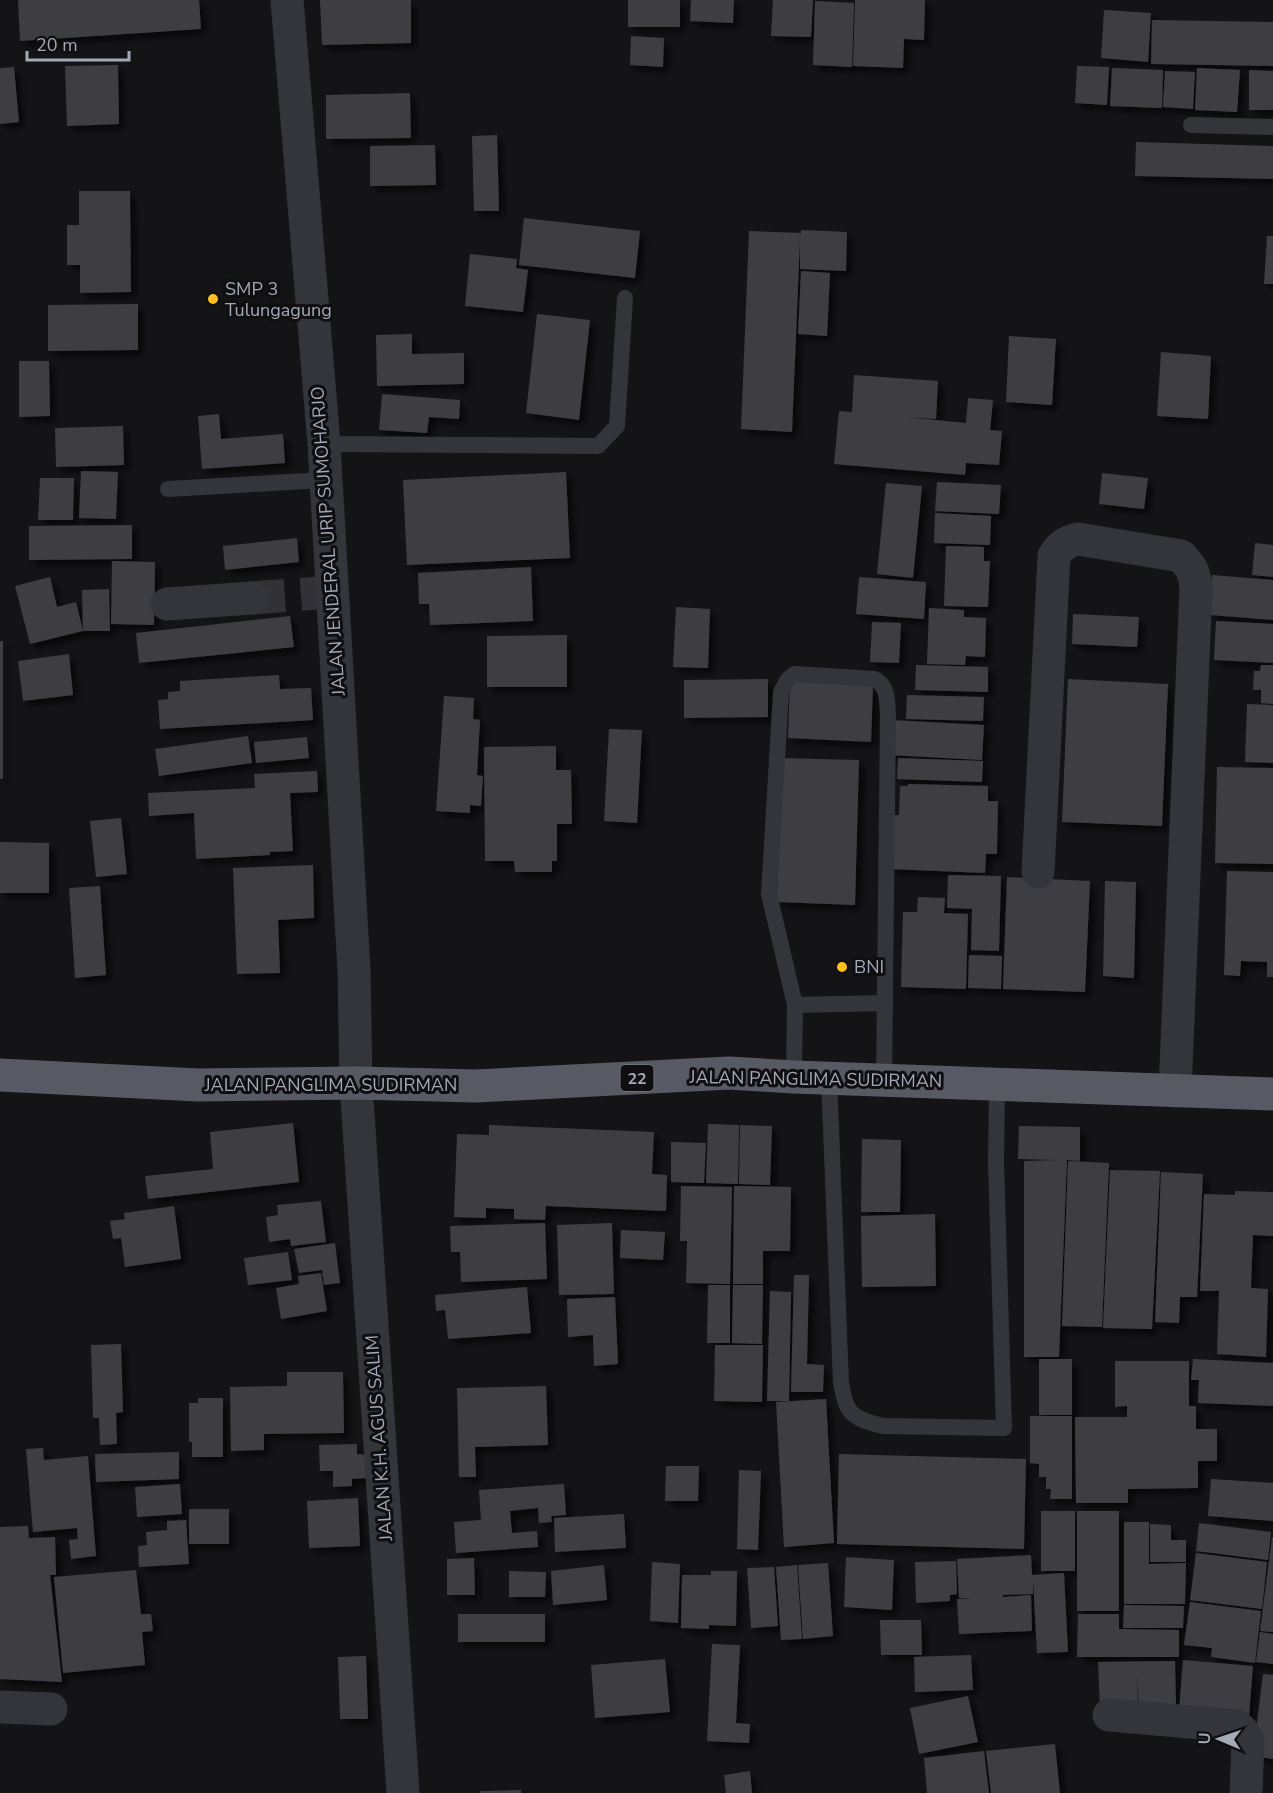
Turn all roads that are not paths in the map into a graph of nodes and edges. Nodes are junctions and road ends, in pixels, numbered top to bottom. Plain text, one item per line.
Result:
1 (287, 0) edge
2 (1191, 125) dead end
3 (1273, 127) edge
4 (624, 298) dead end
5 (324, 444) junction
6 (326, 480) junction
7 (168, 489) dead end
8 (252, 598) tunnel mouth
9 (167, 604) dead end
10 (1038, 872) dead end
11 (885, 1003) junction
12 (795, 1005) junction
13 (0, 1075) edge
14 (794, 1077) junction
15 (829, 1078) junction
16 (884, 1080) junction
17 (356, 1083) junction
18 (997, 1084) junction
19 (1175, 1091) junction
20 (1273, 1094) edge
21 (0, 1707) edge
22 (51, 1709) dead end
23 (1109, 1715) dead end
24 (403, 1793) edge
25 (1246, 1793) edge

1 - 5 street, JALAN JENDERAL URIP SUMOHARJO
2 - 3 lane
4 - 5 lane
5 - 6 street, JALAN JENDERAL URIP SUMOHARJO
6 - 7 lane
6 - 17 street, JALAN JENDERAL URIP SUMOHARJO
8 - 9 street
10 - 19 street
11 - 12 lane
11 - 12 lane
11 - 16 lane
12 - 14 lane
13 - 17 highway, JALAN PANGLIMA SUDIRMAN / 22
14 - 15 highway, JALAN PANGLIMA SUDIRMAN / 22
14 - 17 highway, JALAN PANGLIMA SUDIRMAN / 22
15 - 16 highway, JALAN PANGLIMA SUDIRMAN / 22
15 - 18 lane
16 - 18 highway, JALAN PANGLIMA SUDIRMAN / 22
17 - 24 street, JALAN K.H. AGUS SALIM
18 - 19 highway, JALAN PANGLIMA SUDIRMAN / 22
19 - 20 highway, JALAN PANGLIMA SUDIRMAN / 22
21 - 22 street
23 - 25 street

